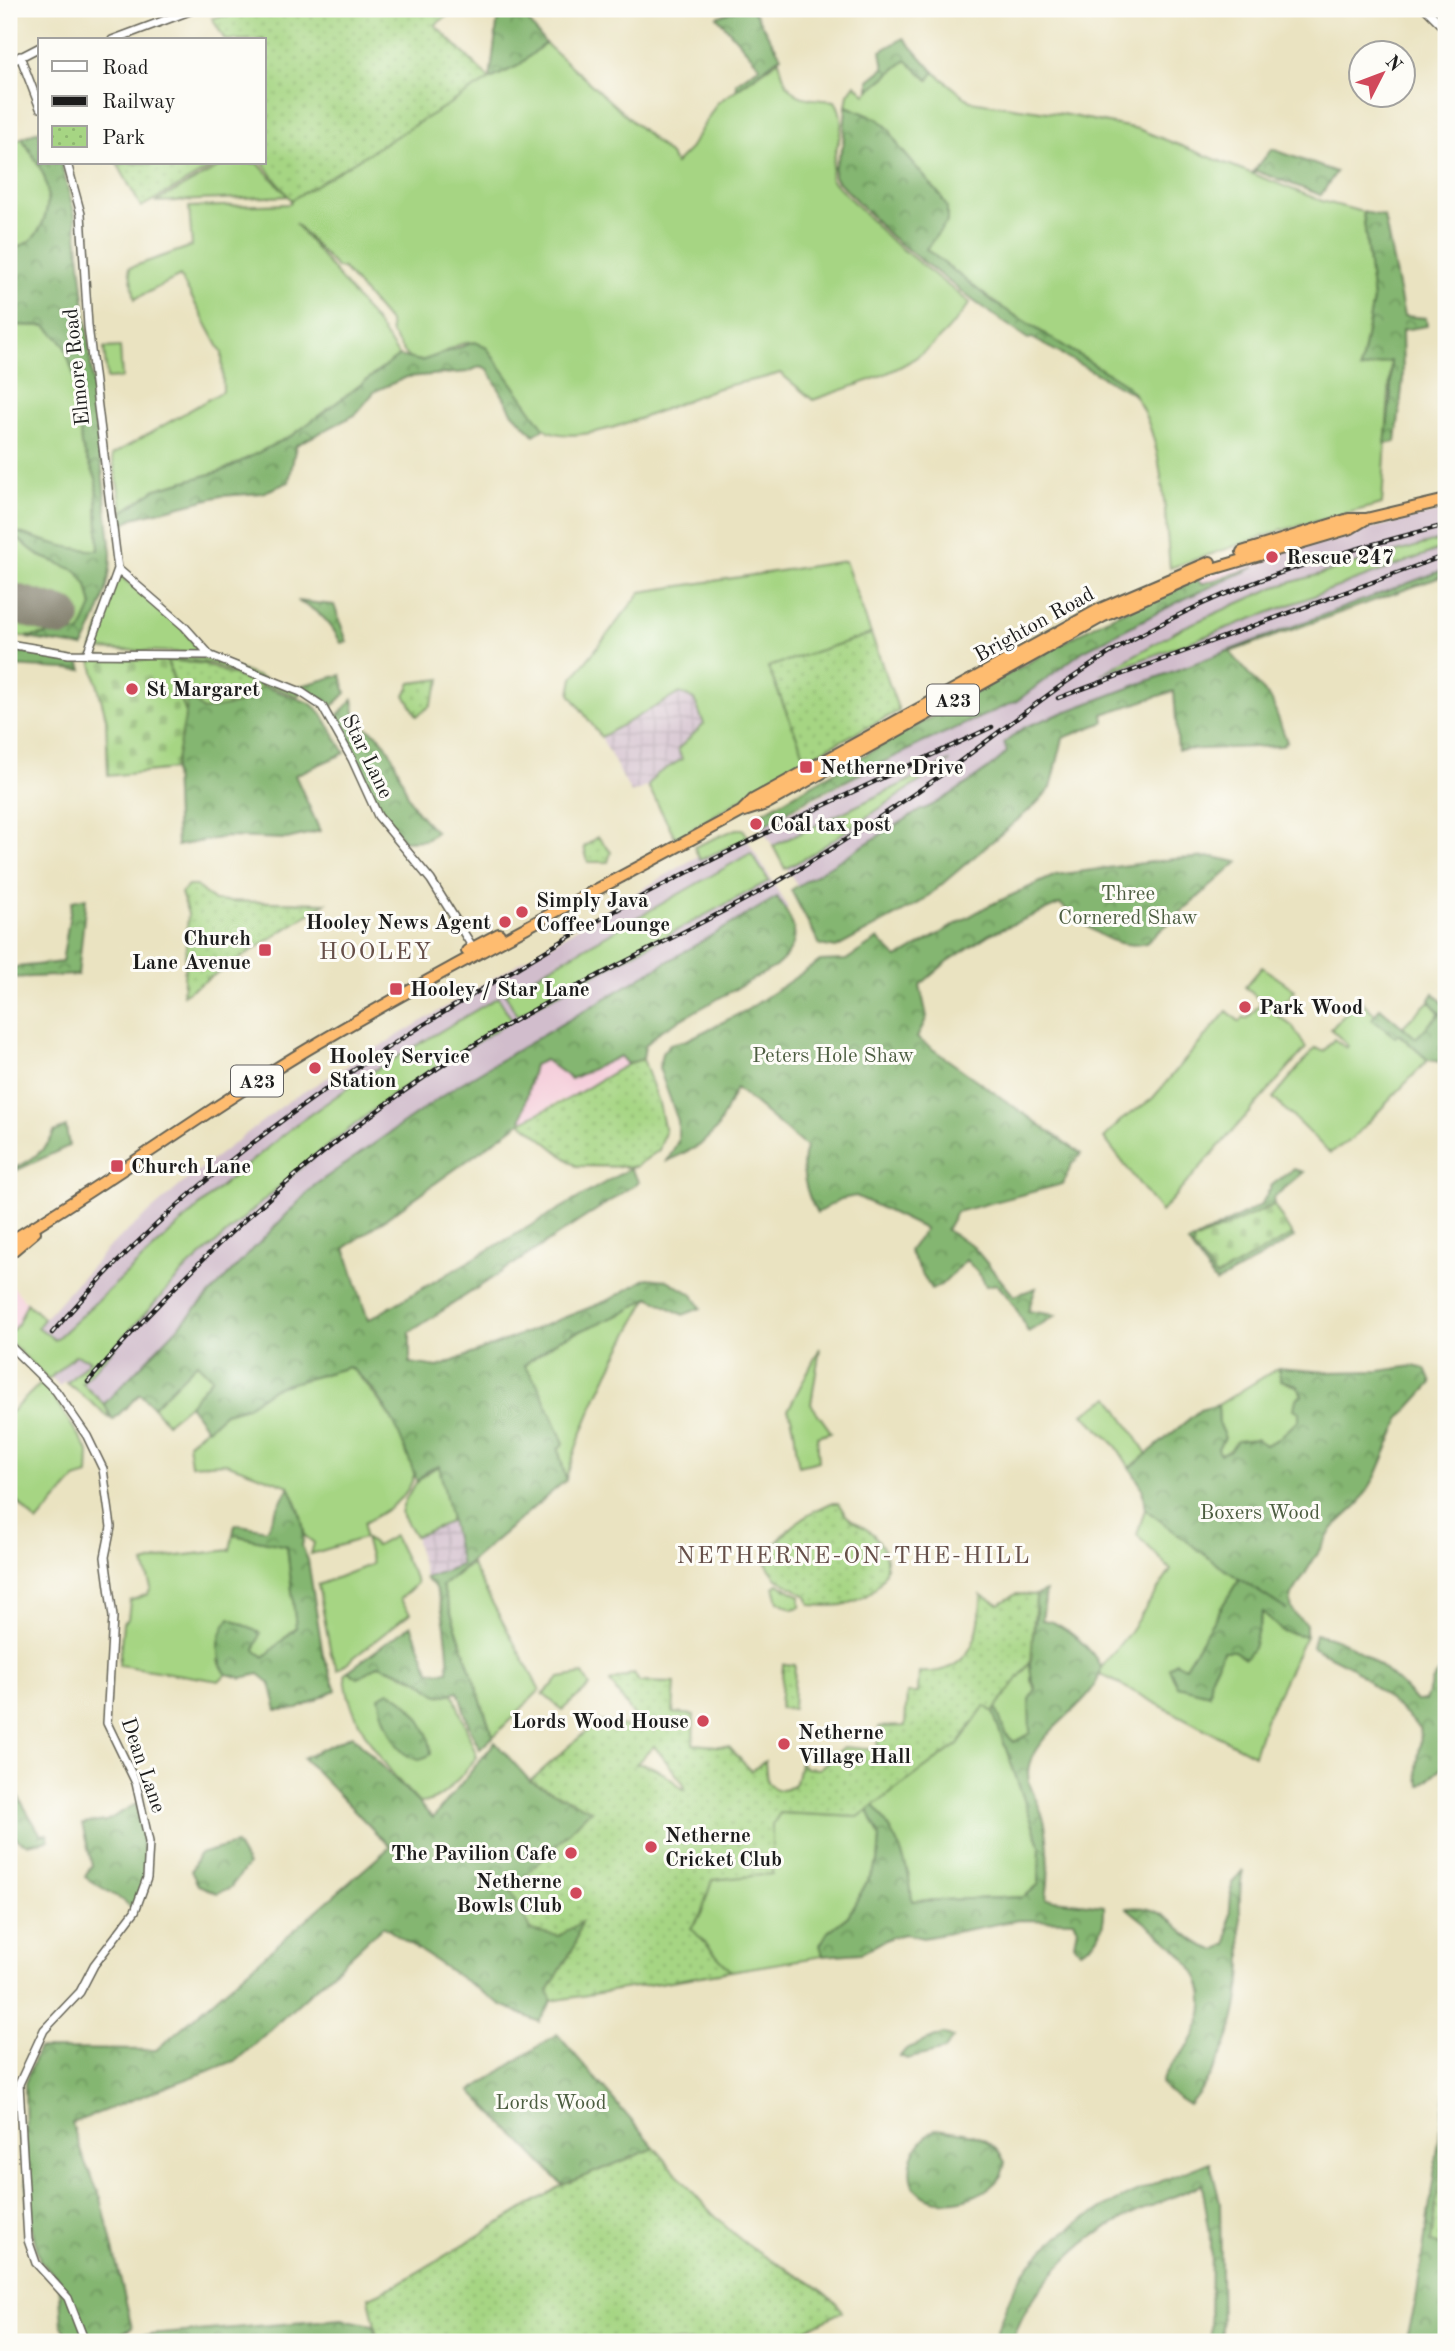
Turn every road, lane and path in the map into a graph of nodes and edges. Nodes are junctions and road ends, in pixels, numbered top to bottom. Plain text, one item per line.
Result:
1 (195, 9) edge
2 (1426, 9) edge
3 (1446, 29) edge
4 (117, 38) edge
5 (38, 48) edge
6 (20, 56) junction
7 (9, 63) edge
8 (38, 103) edge
9 (67, 164) edge
10 (1446, 500) edge
11 (118, 569) junction
12 (9, 644) edge
13 (88, 654) junction
14 (210, 655) junction
15 (475, 951) junction
16 (58, 1212) junction
17 (9, 1242) edge
18 (9, 1254) edge
19 (9, 1345) edge
20 (85, 2342) edge

1 - 4 street
2 - 3 street
5 - 6 street
6 - 7 street
6 - 8 street
9 - 11 street, Elmore Road
10 - 15 highway, Brighton Road / A23
11 - 13 street, Elmore Road
11 - 14 street
12 - 13 street, Star Lane
13 - 14 street, Star Lane
14 - 15 street, Star Lane
15 - 16 highway, Brighton Road / A23
16 - 17 highway, Brighton Road / A23
16 - 18 highway, Brighton Road / A23
19 - 20 street, Dean Lane

